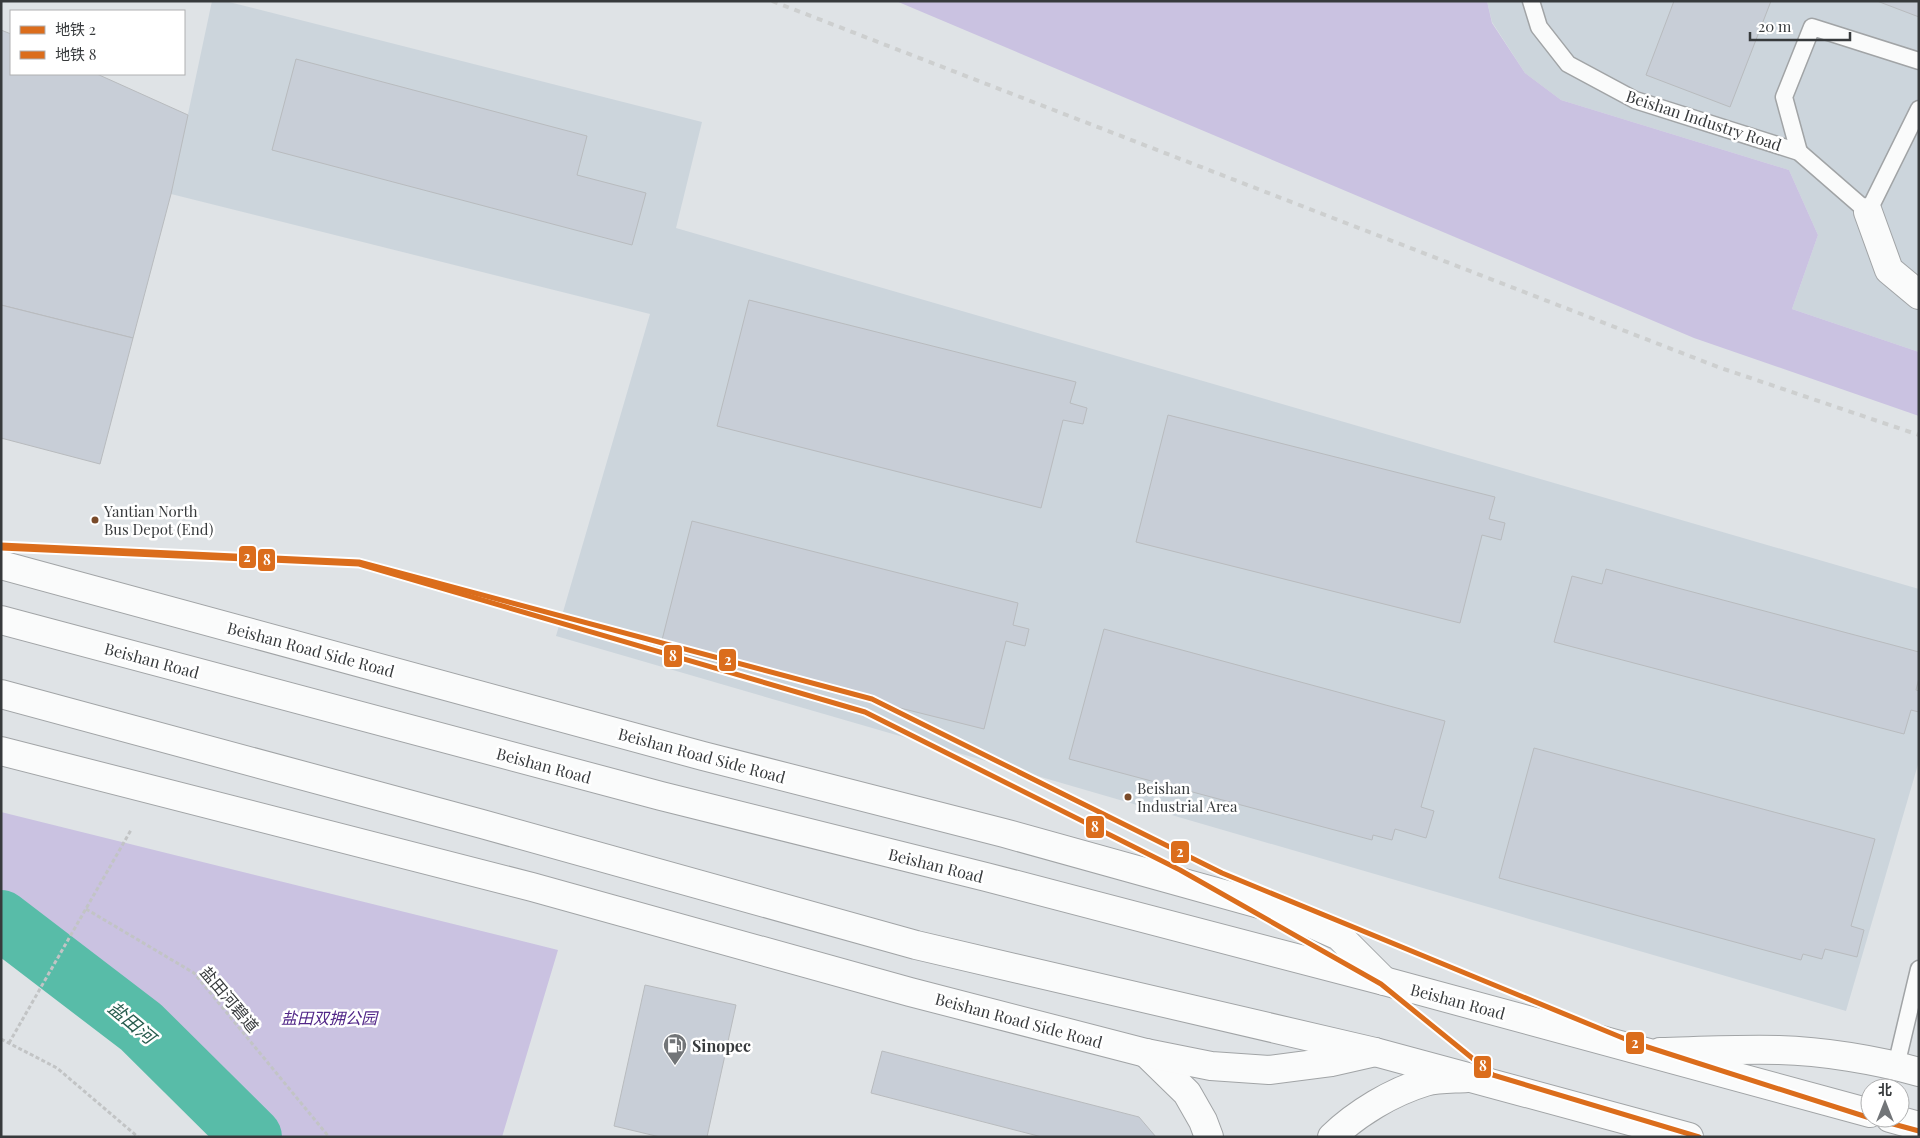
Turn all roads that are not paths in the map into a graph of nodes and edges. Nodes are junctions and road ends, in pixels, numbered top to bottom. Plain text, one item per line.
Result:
1 (1530, 1) edge
2 (1919, 61) edge
3 (1919, 109) edge
4 (1799, 152) junction
5 (1868, 212) junction
6 (1919, 295) edge
7 (1, 565) edge
8 (1, 620) edge
9 (1, 694) edge
10 (1, 751) edge
11 (1919, 969) edge
12 (1384, 981) junction
13 (1375, 1052) junction
14 (1645, 1052) junction
15 (1146, 1053) junction
16 (1907, 1069) edge
17 (1468, 1078) junction
18 (1860, 1110) edge
19 (1210, 1137) edge
20 (1332, 1137) edge
21 (1689, 1137) edge

1 - 4 lane, Beishan Industry Road
2 - 4 lane
3 - 5 lane
4 - 5 lane, Beishan Industry Road
5 - 6 main road, Beishan Industry Road
7 - 12 main road, Beishan Road Side Road
8 - 12 main road, Beishan Road
9 - 13 main road
10 - 15 main road, Beishan Road Side Road
11 - 16 lane
12 - 14 main road, Beishan Road
13 - 15 main road, Beishan Road Side Road
13 - 17 main road
14 - 16 main road
14 - 18 main road, Beishan Road
15 - 19 main road
17 - 20 main road
17 - 21 main road

